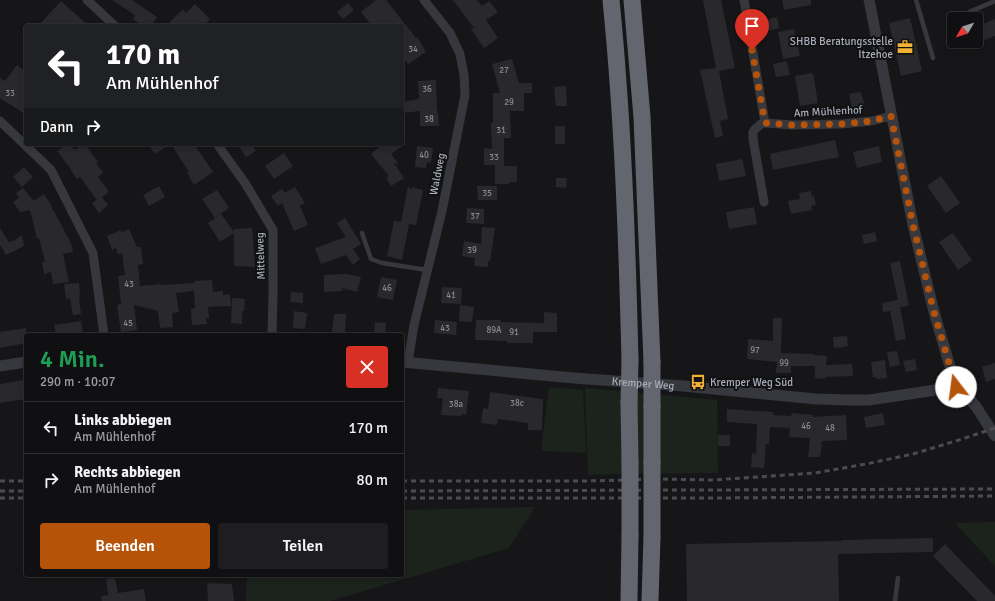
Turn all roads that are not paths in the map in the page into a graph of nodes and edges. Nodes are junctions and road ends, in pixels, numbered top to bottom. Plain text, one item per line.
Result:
1 (87, 0) edge
2 (424, 0) edge
3 (611, 0) edge
4 (632, 0) edge
5 (744, 0) edge
6 (869, 0) edge
7 (916, 0) edge
8 (995, 1) edge
9 (969, 12) dead end
10 (114, 24) edge
11 (933, 58) dead end
12 (891, 116) junction
13 (0, 121) edge
14 (765, 123) junction
15 (24, 144) edge
16 (26, 146) edge
17 (218, 146) edge
18 (764, 202) dead end
19 (362, 232) dead end
20 (427, 270) junction
21 (104, 333) edge
22 (272, 333) edge
23 (24, 362) edge
24 (405, 362) edge
25 (0, 366) edge
26 (956, 387) junction
27 (995, 436) edge
28 (898, 578) dead end
29 (629, 601) edge
30 (650, 601) edge
31 (895, 601) edge

1 - 10 street
2 - 20 street, Waldweg
3 - 29 highway, bridge
4 - 30 highway, bridge
5 - 14 street
6 - 12 street
7 - 11 lane
8 - 9 lane
12 - 14 street, Am Mühlenhof
12 - 26 street
13 - 15 street
14 - 18 street
16 - 21 street
17 - 22 street, Mittelweg
19 - 20 lane
20 - 24 street, Waldweg
23 - 25 street
24 - 26 street, Kremper Weg
26 - 27 street
28 - 31 lane

